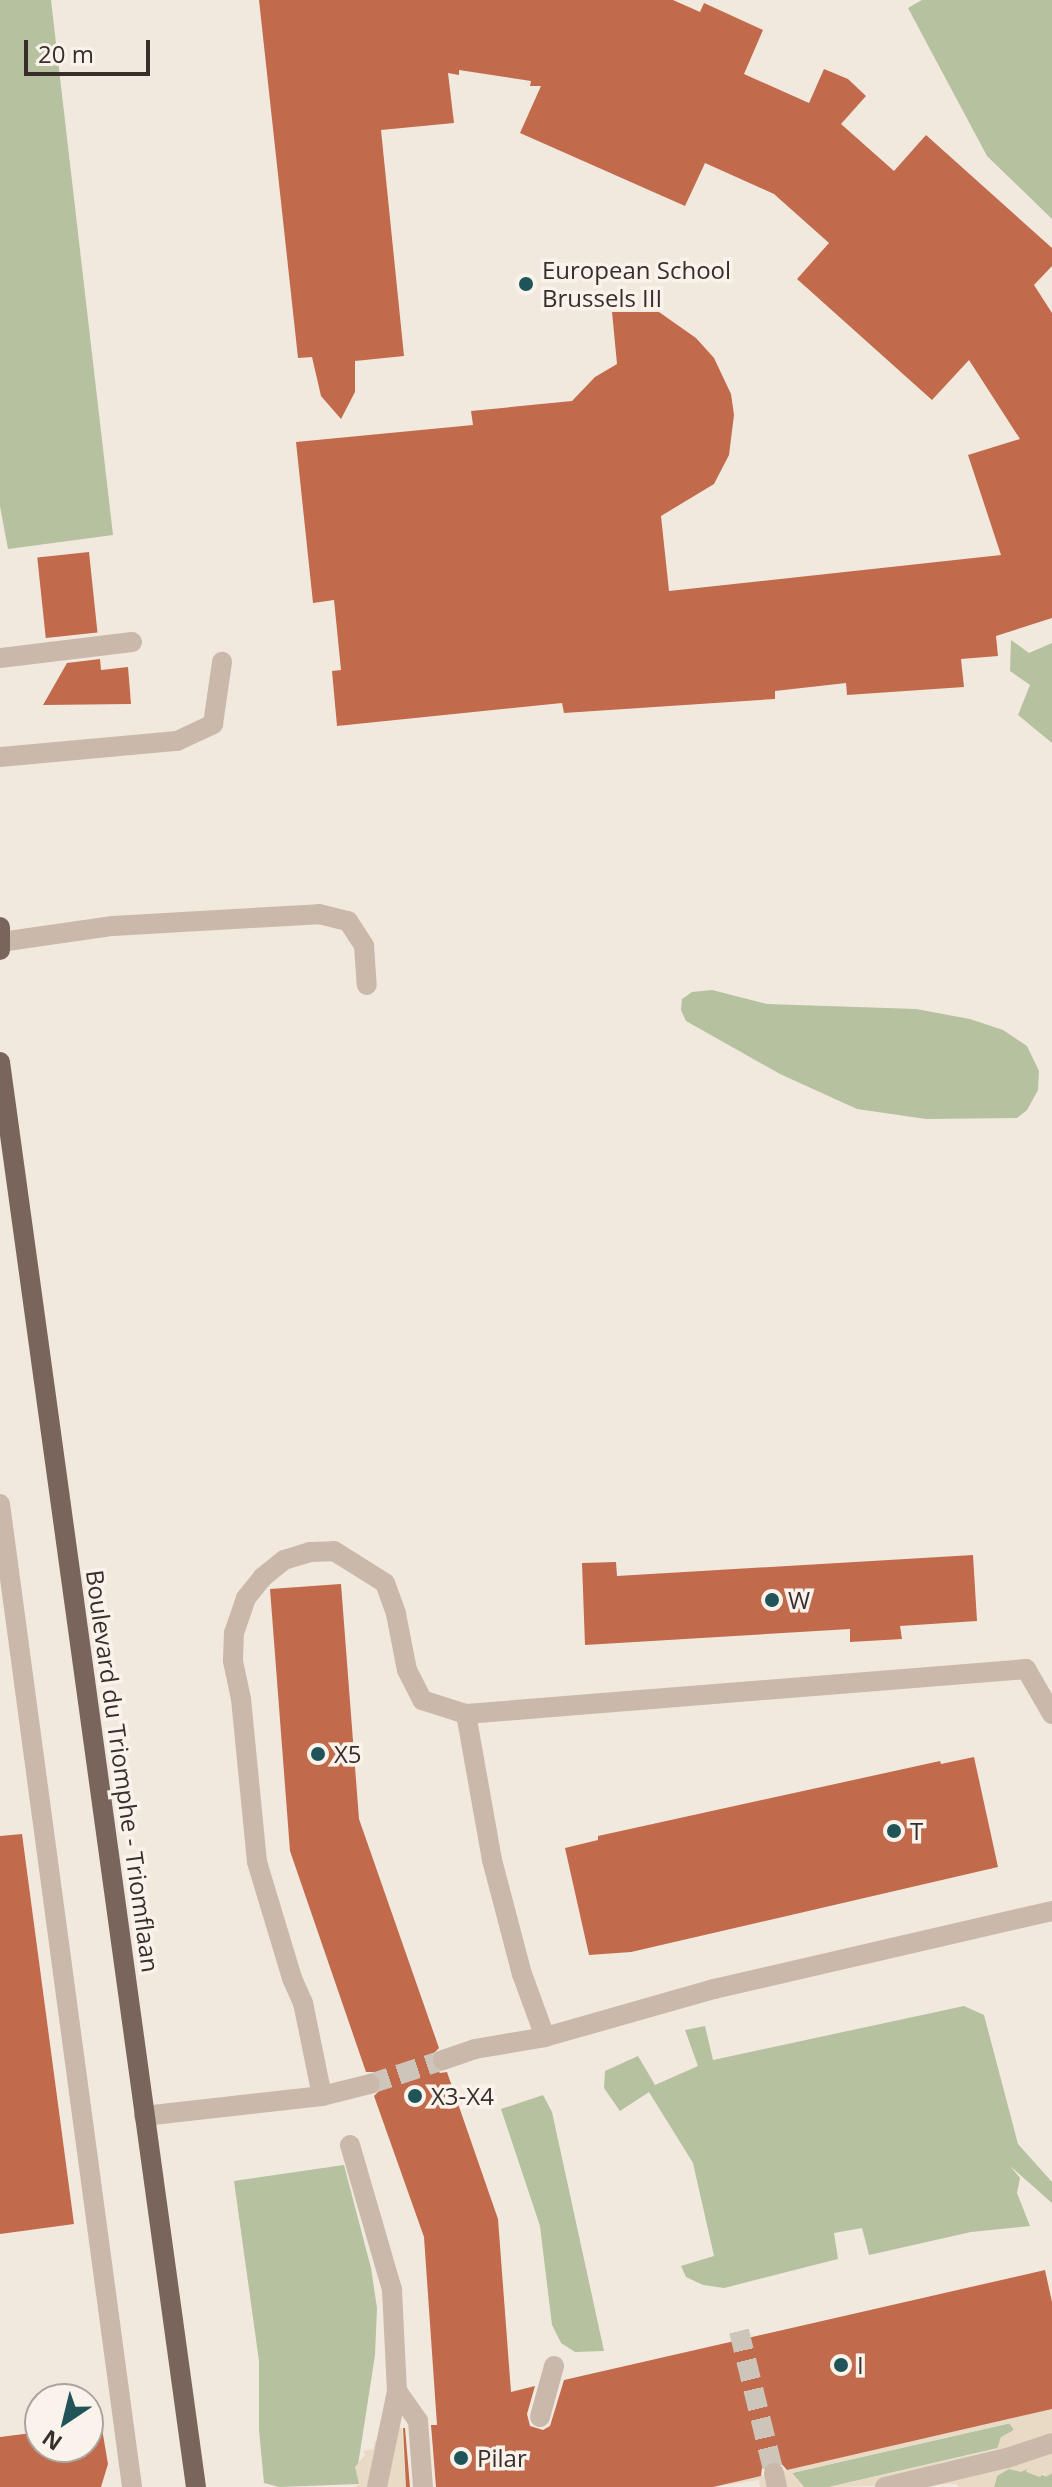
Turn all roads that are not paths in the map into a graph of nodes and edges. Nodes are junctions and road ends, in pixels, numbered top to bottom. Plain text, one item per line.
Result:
1 (132, 642) dead end
2 (0, 658) edge
3 (222, 662) dead end
4 (0, 757) edge
5 (1, 940) edge
6 (367, 985) dead end
7 (0, 1062) edge
8 (0, 1504) edge
9 (466, 1714) junction
10 (1052, 1714) edge
11 (1052, 1911) edge
12 (545, 2037) junction
13 (443, 2060) tunnel mouth
14 (370, 2084) tunnel mouth
15 (322, 2096) junction
16 (144, 2116) junction
17 (350, 2145) dead end
18 (554, 2366) dead end
19 (397, 2391) junction
20 (540, 2417) dead end
21 (1052, 2443) edge
22 (974, 2466) junction
23 (132, 2487) edge
24 (196, 2487) edge
25 (377, 2487) edge
26 (423, 2487) edge
27 (885, 2487) edge
28 (974, 2487) edge

1 - 2 street
3 - 4 street
5 - 6 street
7 - 16 main road, Boulevard du Triomphe - Triomflaan
8 - 23 street
9 - 10 street
9 - 12 street
9 - 15 street
11 - 12 street
12 - 13 street
14 - 15 street
15 - 16 street
16 - 24 main road, Boulevard du Triomphe - Triomflaan
17 - 19 street
18 - 20 street
19 - 25 street
19 - 26 street
21 - 22 street
22 - 27 street
22 - 28 street

